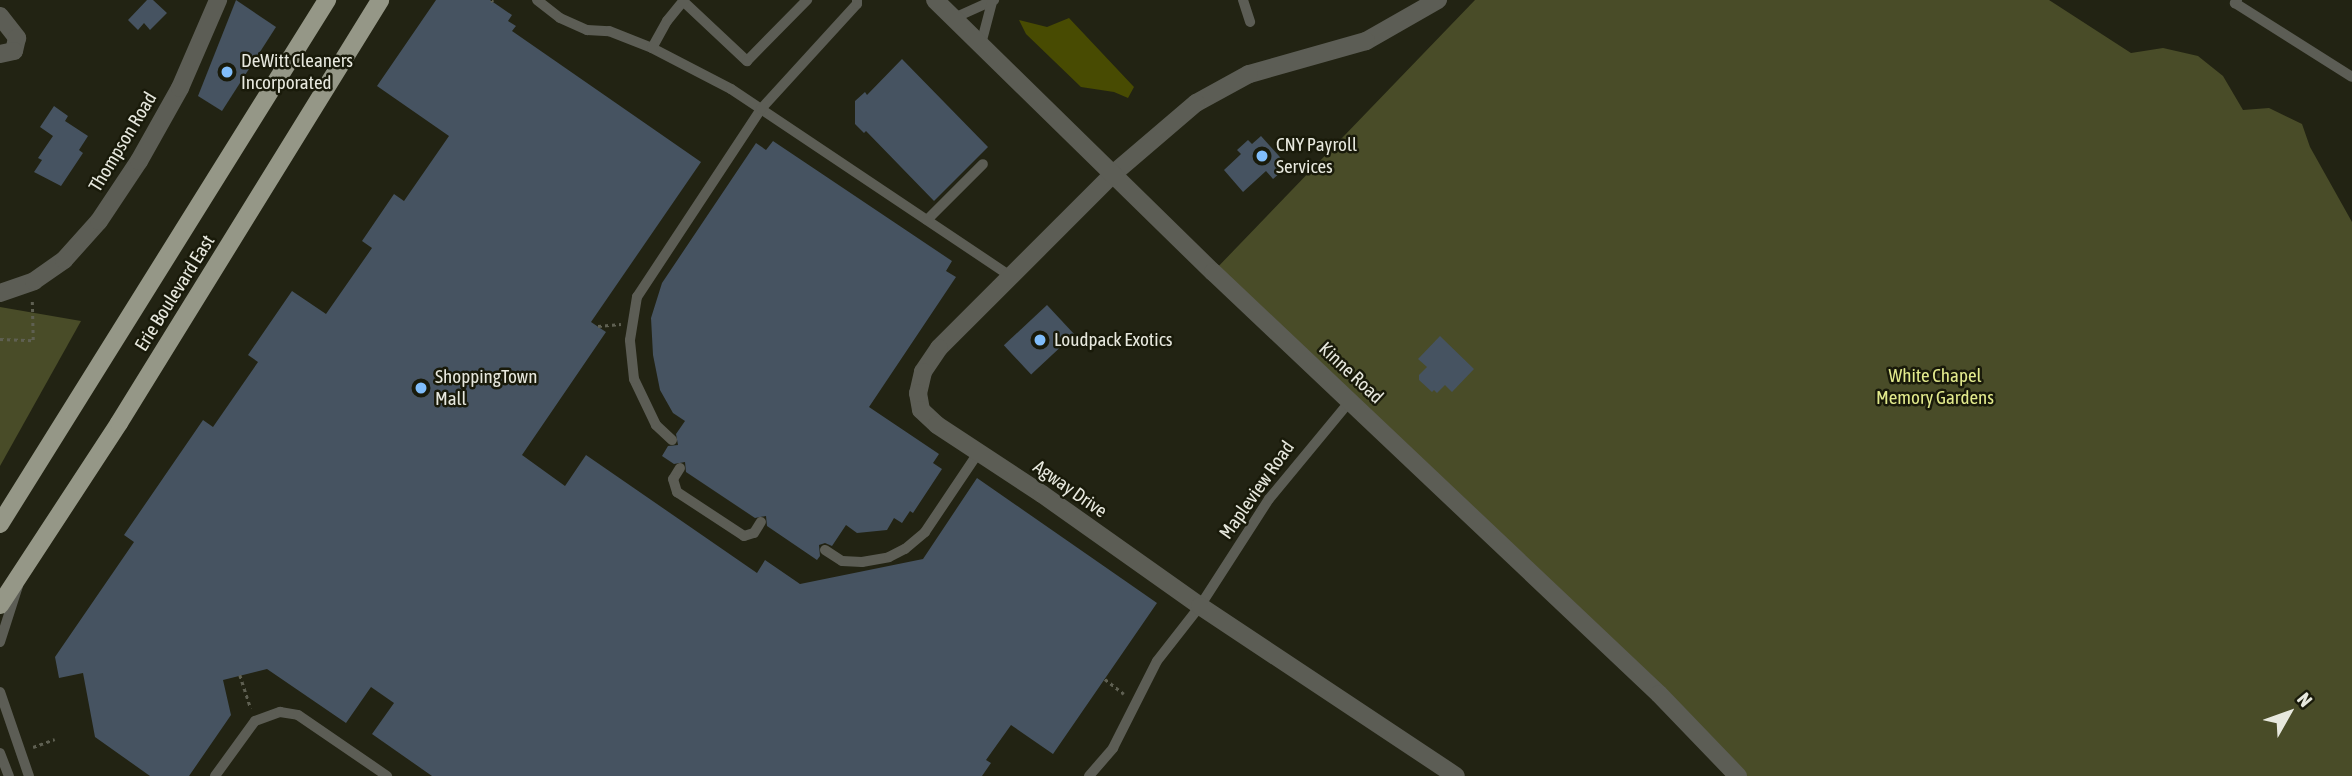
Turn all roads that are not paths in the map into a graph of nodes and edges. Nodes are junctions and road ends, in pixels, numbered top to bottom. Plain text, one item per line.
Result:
1 (218, 0) edge
2 (327, 0) edge
3 (380, 0) edge
4 (537, 0) edge
5 (807, 0) edge
6 (857, 0) edge
7 (936, 0) edge
8 (1243, 0) edge
9 (2237, 0) edge
10 (683, 1) edge
11 (993, 1) edge
12 (1432, 2) edge
13 (3, 18) edge
14 (954, 18) junction
15 (1250, 22) dead end
16 (981, 44) junction
17 (652, 48) junction
18 (0, 54) edge
19 (2352, 77) edge
20 (761, 109) junction
21 (984, 164) dead end
22 (1113, 174) junction
23 (927, 220) junction
24 (1009, 275) junction
25 (0, 293) edge
26 (1350, 401) junction
27 (672, 440) dead end
28 (978, 453) junction
29 (680, 468) dead end
30 (761, 522) dead end
31 (0, 524) edge
32 (825, 550) dead end
33 (21, 575) junction
34 (0, 605) edge
35 (1200, 606) junction
36 (0, 642) edge
37 (0, 692) edge
38 (0, 753) edge
39 (9, 776) edge
40 (29, 776) edge
41 (215, 776) edge
42 (387, 776) edge
43 (1089, 776) edge
44 (1456, 776) edge
45 (1738, 776) edge

1 - 25 street, Thompson Road
2 - 31 main road, Erie Boulevard East
3 - 33 main road, Erie Boulevard East
4 - 17 lane
5 - 10 lane
6 - 20 lane
7 - 14 street, Kinne Road
8 - 15 lane
9 - 19 lane
10 - 17 lane
11 - 14 lane
11 - 16 lane
12 - 22 street, Agway Drive
13 - 18 street
14 - 16 street, Kinne Road
16 - 22 street, Kinne Road
17 - 20 lane
20 - 23 lane
20 - 27 lane
21 - 23 lane
22 - 24 street, Agway Drive
22 - 26 street, Kinne Road
23 - 24 lane
24 - 28 street, Agway Drive
26 - 35 lane, Mapleview Road
26 - 45 street, Kinne Road
28 - 32 lane
28 - 35 street, Agway Drive
29 - 30 lane
33 - 34 main road, Erie Boulevard East
33 - 36 lane
35 - 43 lane, Mapleview Road
35 - 44 street, Agway Drive
37 - 40 lane
38 - 39 lane
41 - 42 lane

